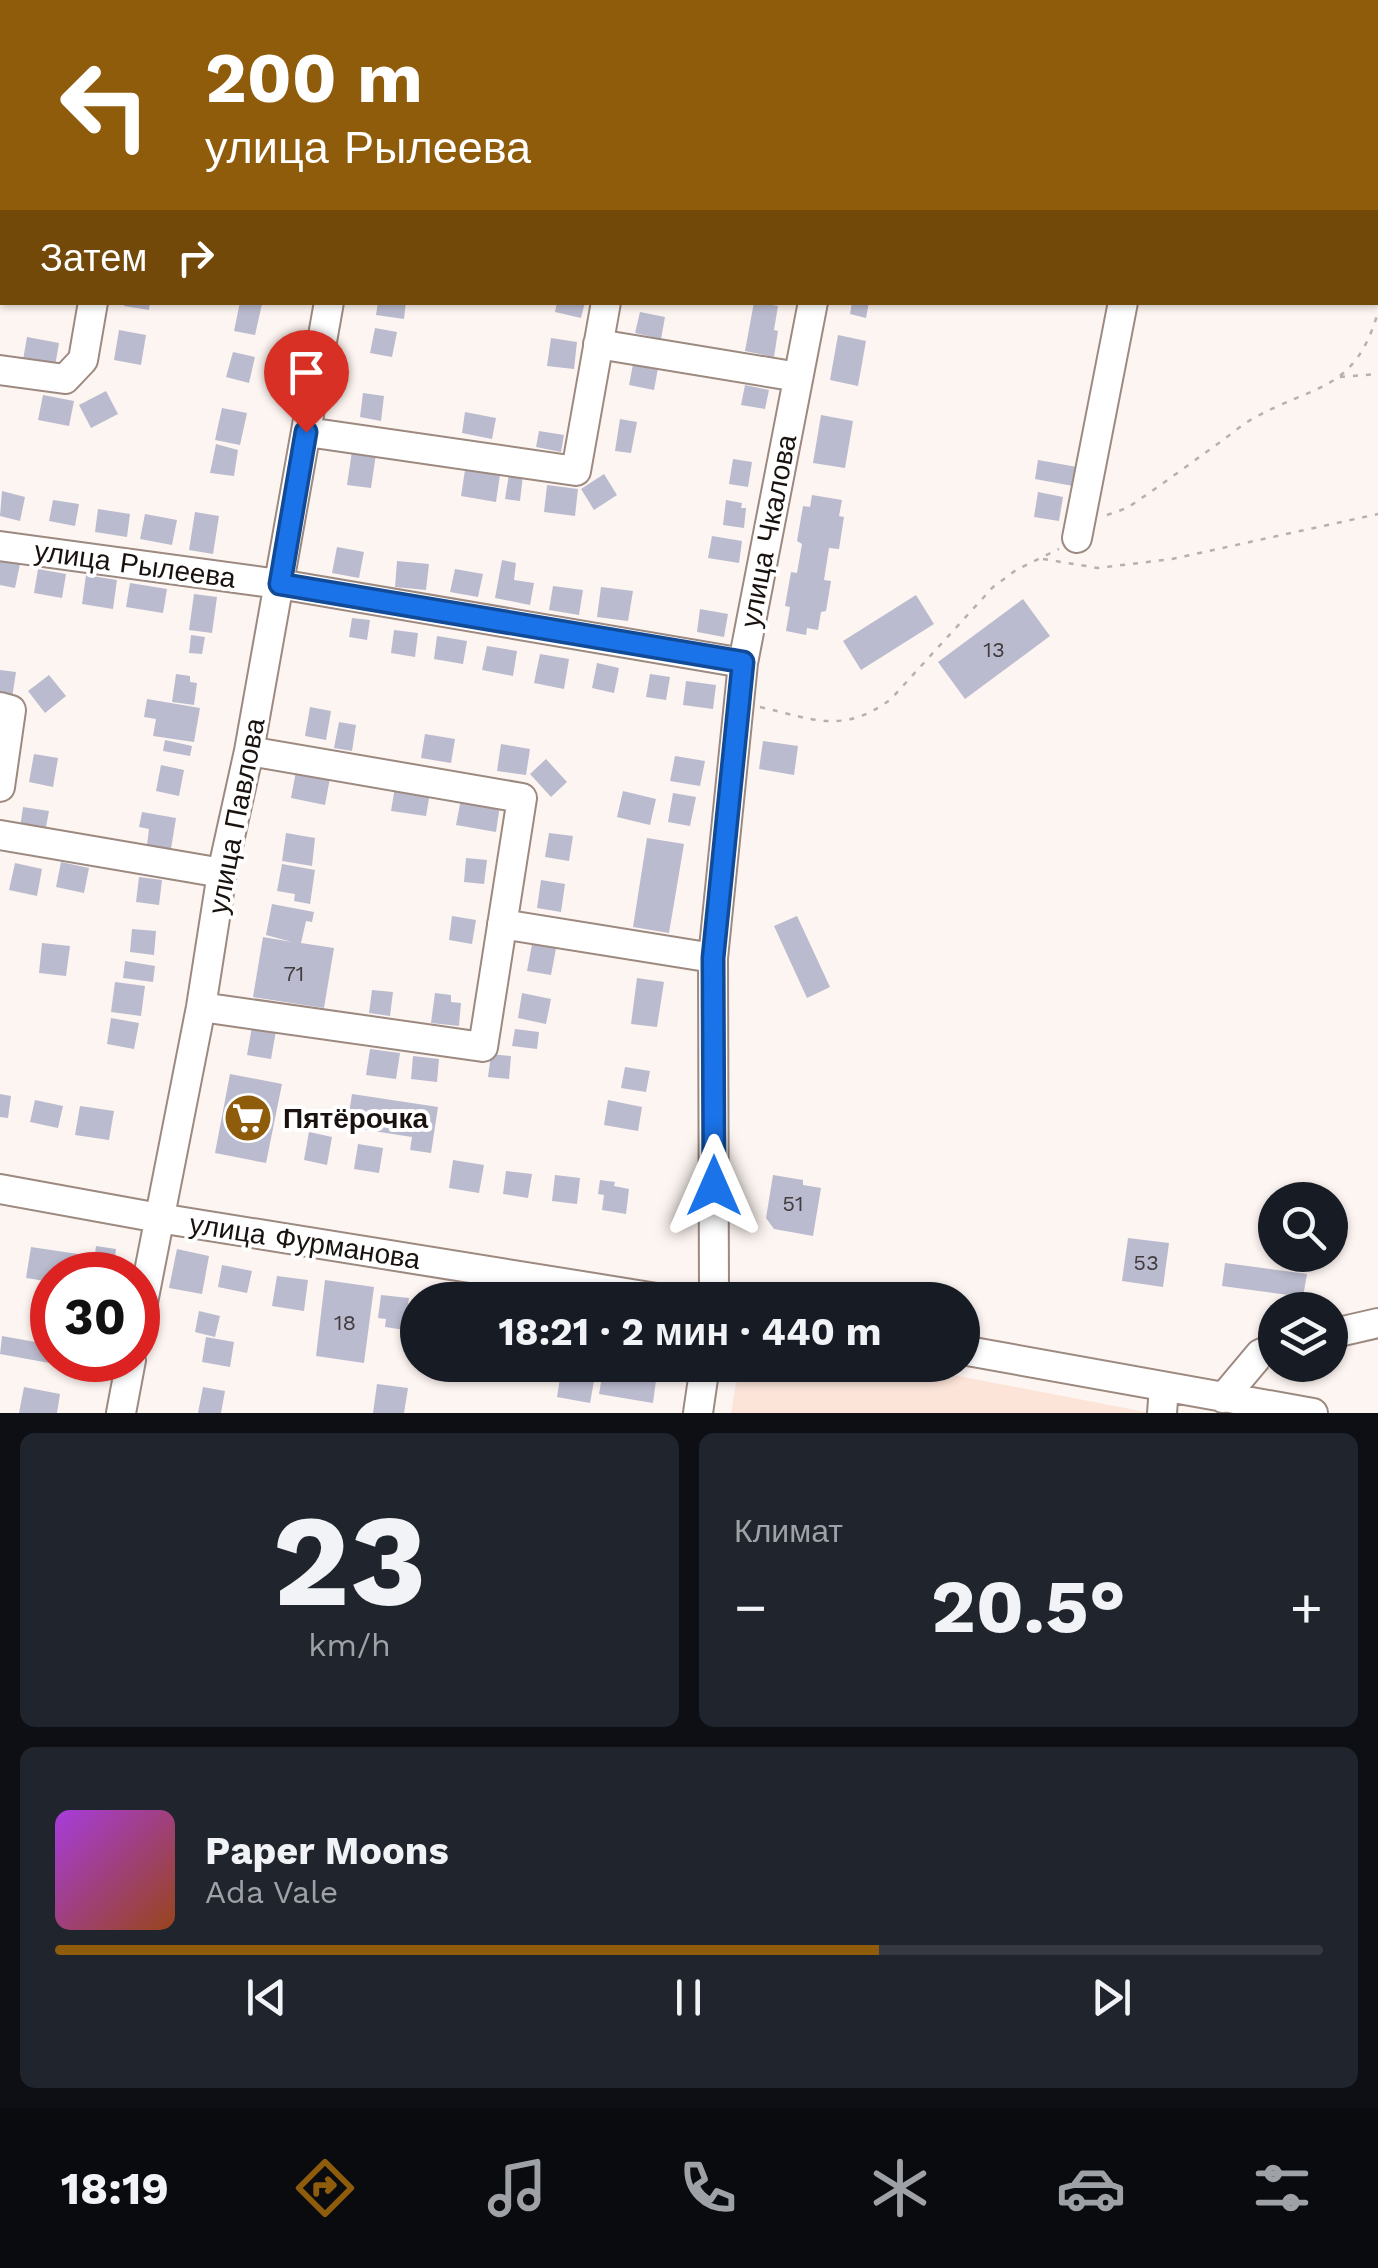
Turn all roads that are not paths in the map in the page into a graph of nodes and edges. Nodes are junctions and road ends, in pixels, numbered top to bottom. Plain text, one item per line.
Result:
1 (92, 305) edge
2 (328, 305) edge
3 (605, 305) edge
4 (812, 305) edge
5 (1121, 305) edge
6 (598, 344) junction
7 (0, 370) edge
8 (798, 377) junction
9 (306, 432) junction
10 (1079, 528) road end
11 (0, 546) edge
12 (280, 584) junction
13 (743, 662) junction
14 (0, 708) edge
15 (250, 750) junction
16 (0, 786) edge
17 (0, 835) edge
18 (222, 873) junction
19 (502, 924) junction
20 (713, 958) junction
21 (201, 1007) junction
22 (0, 1189) edge
23 (159, 1218) junction
24 (153, 1252) edge
25 (557, 1282) edge
26 (714, 1282) edge
27 (1378, 1323) edge
28 (1348, 1330) edge
29 (980, 1354) edge
30 (1258, 1360) edge
31 (127, 1382) edge
32 (703, 1382) edge
33 (1163, 1400) edge
34 (1242, 1404) edge
35 (121, 1413) edge
36 (698, 1413) edge
37 (1313, 1413) edge

1 - 7 street
2 - 9 street, улица Павлова
3 - 6 street
4 - 8 street, улица Чкалова
5 - 10 street
6 - 8 street
6 - 9 street
8 - 13 street, улица Чкалова
9 - 12 street, улица Павлова
11 - 12 street, улица Рылеева
12 - 13 street, улица Рылеева
12 - 15 street, улица Павлова
13 - 20 street, улица Чкалова
14 - 16 street
15 - 18 street, улица Павлова
15 - 19 street
17 - 18 street
18 - 21 street, улица Павлова
19 - 20 street
19 - 21 street
20 - 26 street, улица Чкалова
21 - 23 street, улица Павлова
22 - 23 street, улица Фурманова
23 - 24 street, улица Павлова
23 - 25 street, улица Фурманова
27 - 28 street
29 - 33 street
30 - 34 street
31 - 35 street
32 - 36 street
33 - 34 street
34 - 37 street

